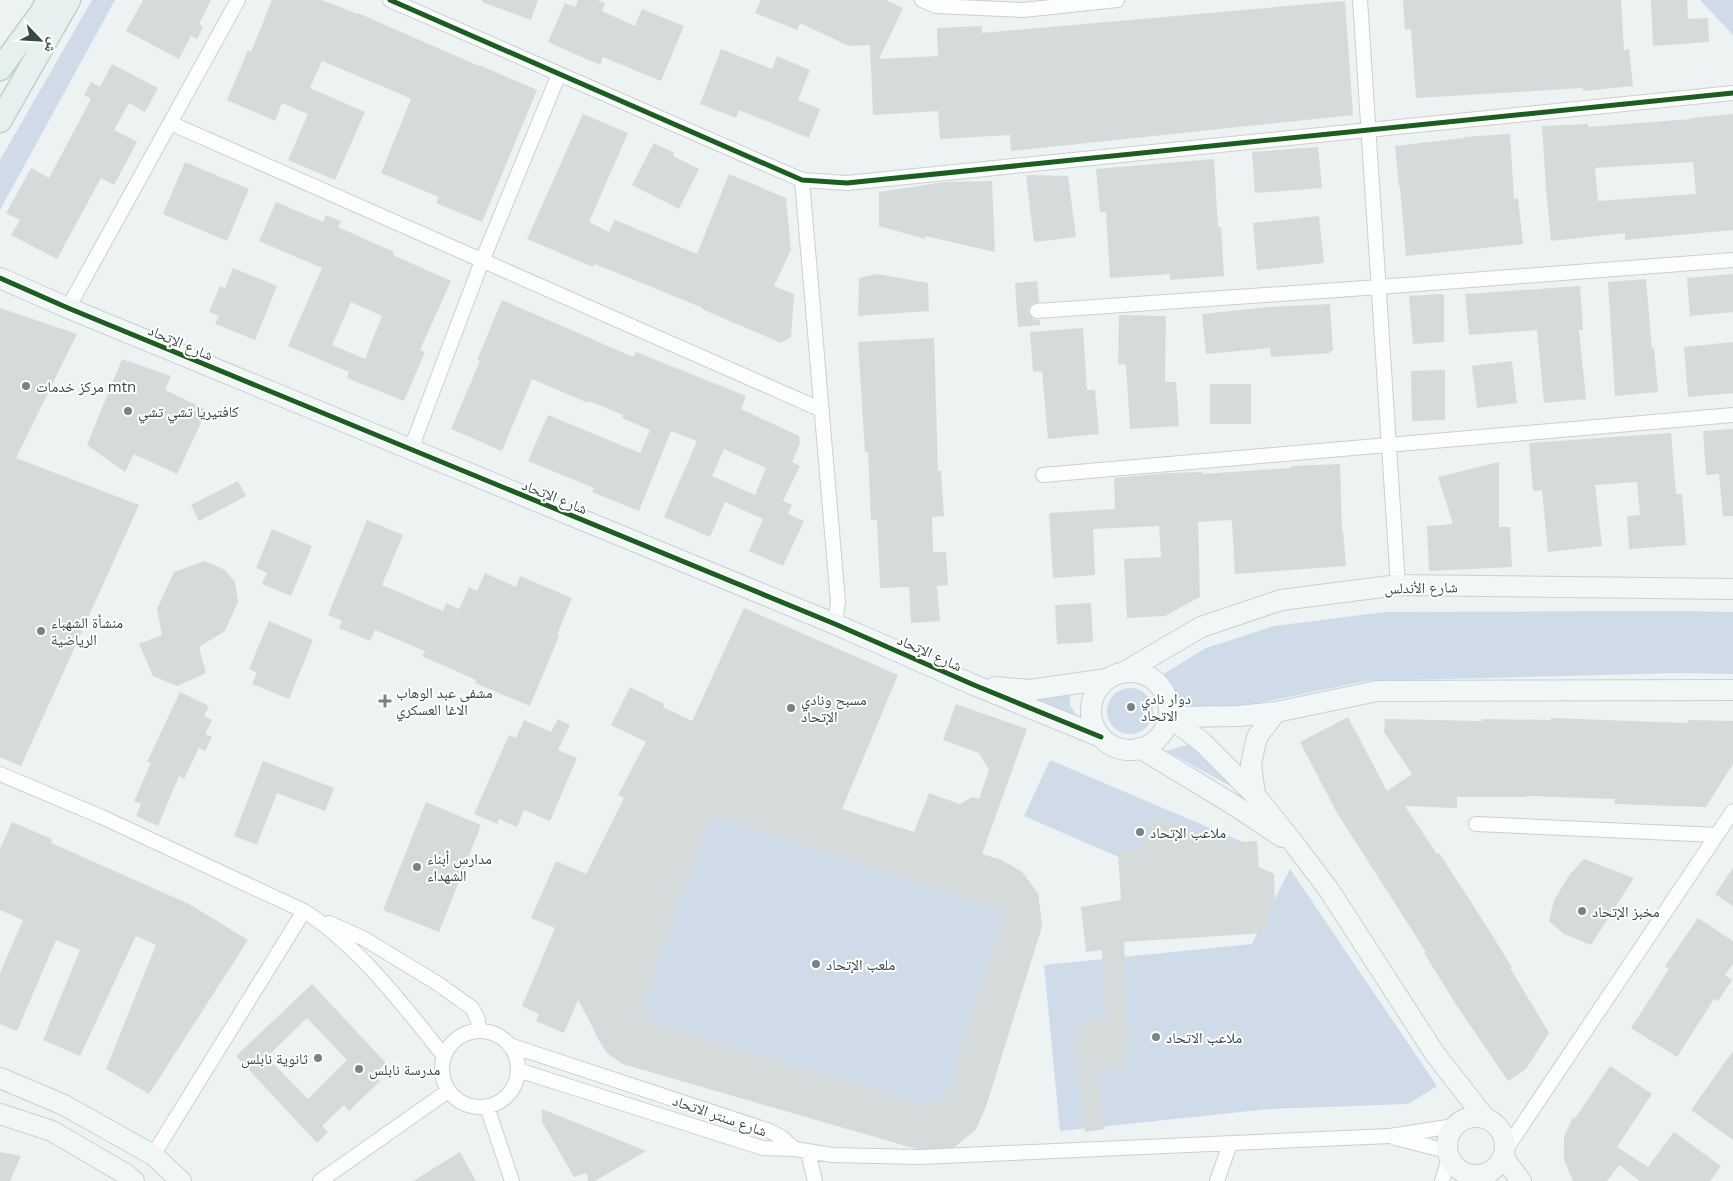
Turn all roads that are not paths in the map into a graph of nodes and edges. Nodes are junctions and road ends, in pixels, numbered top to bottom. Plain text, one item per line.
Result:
1 (48, 0) edge
2 (69, 0) edge
3 (238, 0) edge
4 (390, 0) edge
5 (922, 0) edge
6 (1117, 0) edge
7 (1360, 0) edge
8 (0, 69) edge
9 (559, 74) junction
10 (1733, 93) edge
11 (0, 121) edge
12 (170, 123) junction
13 (1369, 130) junction
14 (802, 180) junction
15 (482, 260) junction
16 (1733, 260) edge
17 (0, 278) edge
18 (0, 285) edge
19 (1379, 288) junction
20 (27, 290) junction
21 (68, 308) junction
22 (1037, 311) dead end
23 (822, 410) junction
24 (1733, 415) edge
25 (1389, 444) junction
26 (413, 452) junction
27 (1043, 475) dead end
28 (1398, 585) junction
29 (1733, 589) edge
30 (835, 624) junction
31 (1126, 671) junction
32 (1107, 679) junction
33 (974, 685) junction
34 (1733, 690) edge
35 (1276, 712) junction
36 (1169, 717) junction
37 (1102, 737) junction
38 (1140, 748) junction
39 (0, 774) edge
40 (1255, 795) junction
41 (1733, 811) edge
42 (1476, 824) dead end
43 (1717, 835) junction
44 (1295, 845) junction
45 (309, 914) junction
46 (479, 1031) junction
47 (509, 1044) junction
48 (1436, 1054) junction
49 (444, 1056) junction
50 (518, 1070) junction
51 (0, 1078) edge
52 (448, 1091) junction
53 (487, 1107) junction
54 (0, 1114) edge
55 (1484, 1118) junction
56 (1458, 1123) junction
57 (1390, 1136) junction
58 (1230, 1144) junction
59 (801, 1151) junction
60 (153, 1155) junction
61 (1448, 1155) junction
62 (1496, 1166) edge
63 (134, 1181) edge
64 (181, 1181) edge
65 (320, 1181) edge
66 (512, 1181) edge
67 (815, 1181) edge
68 (1217, 1181) edge
69 (1442, 1181) edge
70 (1512, 1181) edge
71 (1521, 1181) edge

1 - 8 main road
2 - 11 main road
3 - 12 street
4 - 9 street
5 - 6 street
7 - 13 street
9 - 14 street
9 - 15 street
10 - 13 street
12 - 15 street
12 - 21 street
13 - 14 street
13 - 19 street
14 - 23 street
15 - 23 street
15 - 26 street
16 - 19 street
17 - 20 street, شارع الإتحاد
18 - 20 street
19 - 22 street
19 - 25 street
20 - 21 street, شارع الإتحاد
21 - 26 street, شارع الإتحاد
23 - 30 street
24 - 25 street
25 - 27 street
25 - 28 street
26 - 30 street, شارع الإتحاد
28 - 29 street, شارع الأندلس
28 - 31 street, شارع الأندلس
30 - 33 street, شارع الإتحاد
31 - 32 street
31 - 36 street
32 - 33 street
32 - 37 street
33 - 37 street, شارع الإتحاد
34 - 35 street
35 - 36 street
35 - 40 street
36 - 38 street
36 - 40 street
37 - 38 street
38 - 44 street
39 - 45 street
40 - 44 street
41 - 43 street
42 - 43 street
43 - 62 street
44 - 48 street
45 - 46 street
45 - 49 street
45 - 60 street
46 - 47 street
46 - 49 street
47 - 50 street
47 - 59 street, شارع سنتر الاتحاد
48 - 55 street
48 - 56 street
49 - 52 street
50 - 53 street
50 - 59 street, شارع سنتر الاتحاد
51 - 60 street
52 - 53 street
52 - 65 street
53 - 66 street
54 - 63 street
55 - 56 street
55 - 62 street
56 - 57 street
56 - 61 street
57 - 58 street
57 - 61 street
58 - 59 street
58 - 68 street
59 - 67 street
60 - 64 street
61 - 62 street
61 - 69 street
62 - 70 street
62 - 71 street

